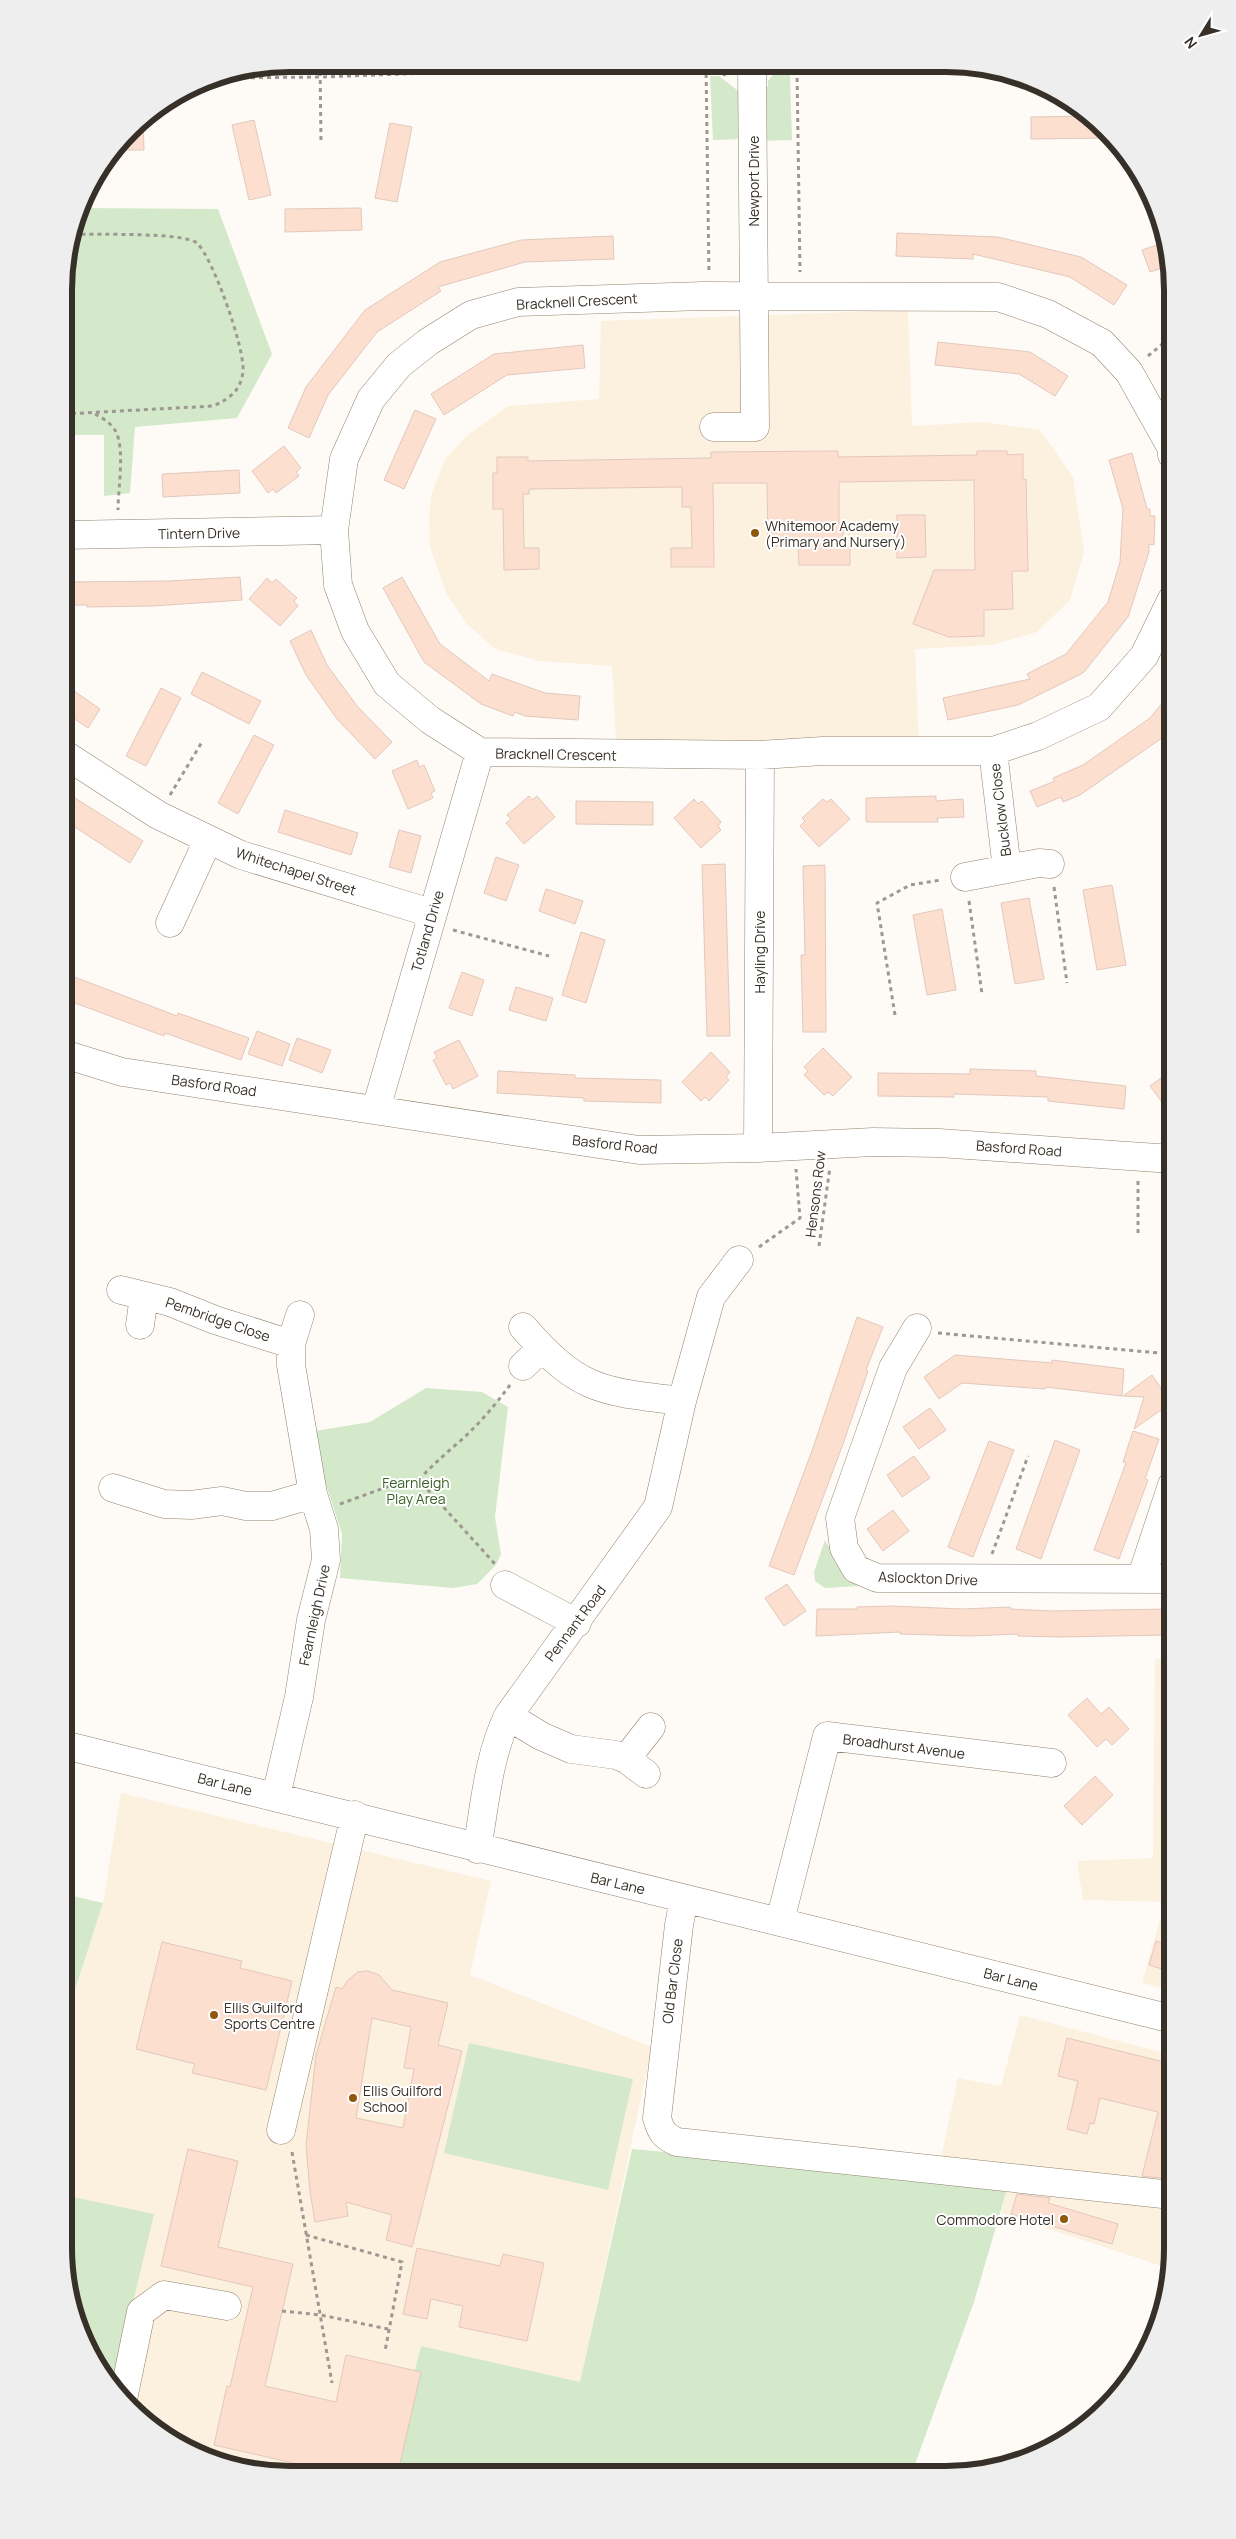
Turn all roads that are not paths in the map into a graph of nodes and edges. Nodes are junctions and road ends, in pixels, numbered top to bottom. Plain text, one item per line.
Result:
1 (752, 75) edge
2 (754, 296) junction
3 (714, 427) dead end
4 (1164, 434) edge
5 (334, 530) junction
6 (72, 535) edge
7 (1164, 615) edge
8 (994, 751) junction
9 (480, 752) junction
10 (760, 755) junction
11 (72, 759) edge
12 (208, 840) junction
13 (1050, 864) road end
14 (1007, 869) junction
15 (965, 877) road end
16 (430, 919) junction
17 (170, 923) dead end
18 (72, 1056) edge
19 (376, 1109) junction
20 (758, 1148) junction
21 (1164, 1159) edge
22 (738, 1260) road end
23 (300, 1315) dead end
24 (140, 1325) dead end
25 (523, 1327) dead end
26 (917, 1328) road end
27 (291, 1344) junction
28 (682, 1401) junction
29 (113, 1488) dead end
30 (315, 1502) junction
31 (1164, 1509) edge
32 (1141, 1579) junction
33 (1164, 1579) edge
34 (505, 1585) road end
35 (577, 1623) junction
36 (508, 1716) junction
37 (651, 1727) dead end
38 (72, 1747) edge
39 (1052, 1763) dead end
40 (276, 1796) junction
41 (356, 1816) junction
42 (477, 1849) junction
43 (684, 1898) junction
44 (780, 1922) junction
45 (1164, 2017) edge
46 (281, 2130) road end
47 (1164, 2194) edge
48 (228, 2306) dead end
49 (126, 2390) edge

1 - 2 street, Newport Drive
2 - 3 street, Newport Drive
2 - 4 street, Bracknell Crescent
2 - 5 street, Bracknell Crescent
5 - 6 street, Tintern Drive
5 - 9 street, Bracknell Crescent
7 - 8 street, Bracknell Crescent
8 - 10 street, Bracknell Crescent
8 - 14 street, Bucklow Close
9 - 10 street, Bracknell Crescent
9 - 16 street, Totland Drive
10 - 20 street, Hayling Drive
11 - 12 street, Whitechapel Street
12 - 16 street, Whitechapel Street
12 - 17 street
13 - 14 street, Bucklow Close
14 - 15 street, Bucklow Close
16 - 19 street, Totland Drive
18 - 19 street, Basford Road
19 - 20 street, Basford Road
20 - 21 street, Basford Road
22 - 28 street, Pennant Road
23 - 27 street, Fearnleigh Drive
24 - 27 street, Pembridge Close
25 - 28 street
26 - 32 street, Aslockton Drive
27 - 30 street, Fearnleigh Drive
28 - 35 street, Pennant Road
29 - 30 street
30 - 40 street, Fearnleigh Drive
31 - 32 street
32 - 33 street, Aslockton Drive
34 - 35 street
35 - 36 street, Pennant Road
36 - 37 street
36 - 42 street, Pennant Road
38 - 40 street, Bar Lane
39 - 44 street, Broadhurst Avenue
40 - 41 street, Bar Lane
41 - 42 street, Bar Lane
41 - 46 street
42 - 43 street, Bar Lane
43 - 44 street, Bar Lane
43 - 47 street, Old Bar Close
44 - 45 street, Bar Lane
48 - 49 street

